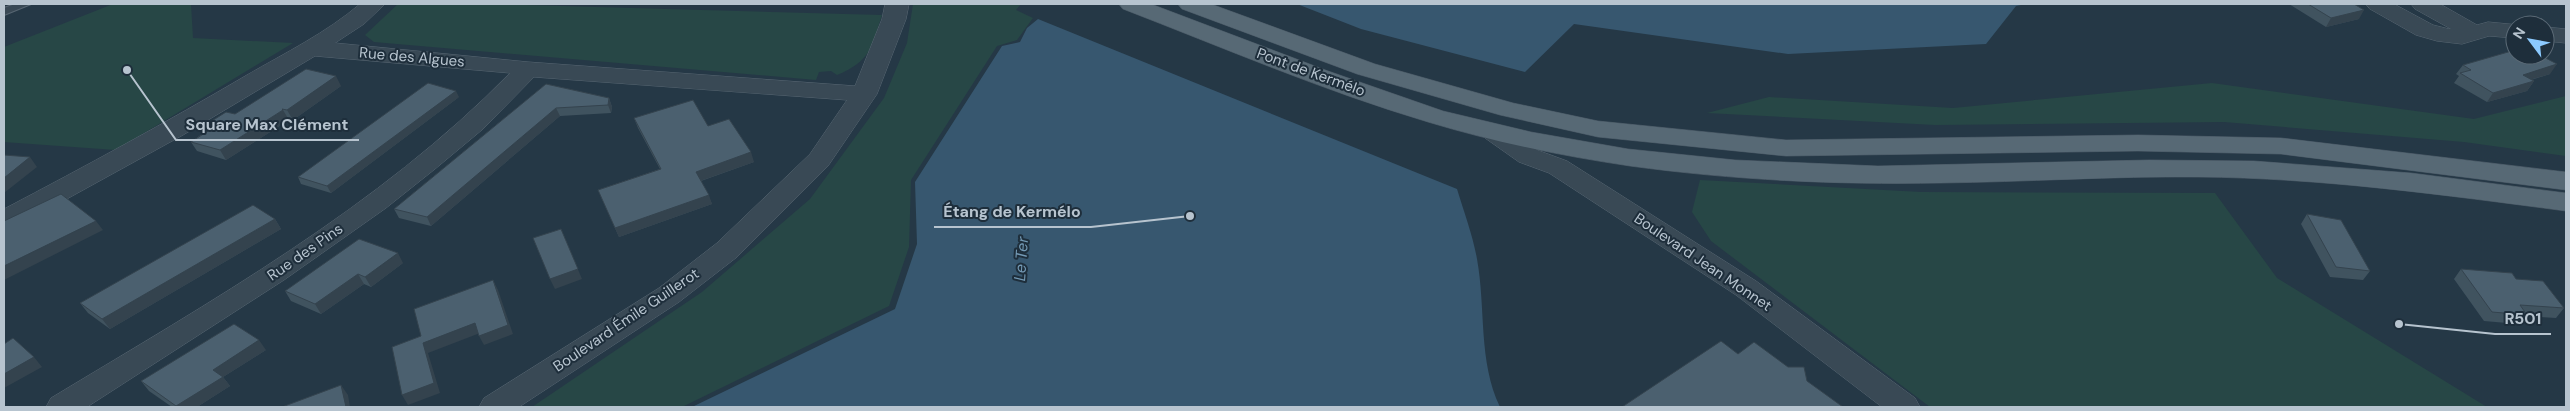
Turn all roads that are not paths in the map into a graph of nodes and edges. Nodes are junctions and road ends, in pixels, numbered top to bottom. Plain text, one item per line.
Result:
1 (25, 4) edge
2 (373, 4) edge
3 (898, 4) edge
4 (1131, 4) edge
5 (1190, 4) edge
6 (2378, 4) edge
7 (2423, 4) edge
8 (4, 12) edge
9 (2505, 30) edge
10 (2475, 33) junction
11 (311, 48) junction
12 (528, 69) junction
13 (864, 94) junction
14 (1501, 121) junction
15 (2566, 181) edge
16 (2566, 202) edge
17 (4, 221) edge
18 (62, 407) edge
19 (495, 407) edge
20 (1904, 407) edge

1 - 8 lane
2 - 11 street
3 - 13 street, Boulevard Émile Guillerot
4 - 14 main road, Pont de Kermélo
5 - 14 main road, Pont de Kermélo
6 - 10 street
7 - 10 street
9 - 10 street
11 - 12 street, Rue des Algues
11 - 17 street
12 - 13 street, Rue des Algues
12 - 18 street, Rue des Pins
13 - 19 street, Boulevard Émile Guillerot
14 - 15 main road
14 - 16 main road
14 - 20 street, Boulevard Jean Monnet

